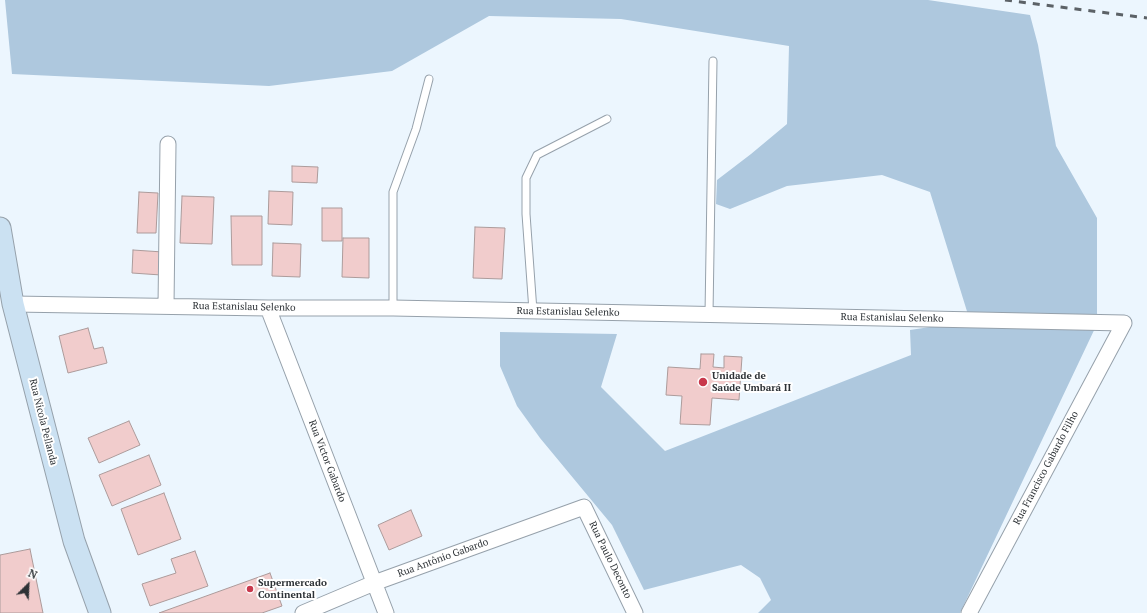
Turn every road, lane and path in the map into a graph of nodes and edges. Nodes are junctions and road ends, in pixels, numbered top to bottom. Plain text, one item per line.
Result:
1 (713, 61) dead end
2 (429, 79) dead end
3 (607, 119) dead end
4 (168, 144) dead end
5 (0, 228) edge
6 (13, 304) junction
7 (166, 306) junction
8 (268, 308) junction
9 (393, 308) junction
10 (533, 311) junction
11 (709, 314) junction
12 (1124, 323) joint
13 (584, 507) joint
14 (374, 583) junction
15 (100, 613) edge
16 (303, 613) edge
17 (386, 613) edge
18 (635, 613) edge
19 (969, 613) edge

1 - 11 lane
2 - 9 lane
3 - 10 lane
4 - 7 street
5 - 6 main road, Rua Nicola Pellanda
6 - 7 street, Rua Estanislau Selenko
6 - 15 main road, Rua Nicola Pellanda
7 - 8 street, Rua Estanislau Selenko
8 - 9 street, Rua Estanislau Selenko
8 - 14 street, Rua Victor Gabardo
9 - 10 street, Rua Estanislau Selenko
10 - 11 street, Rua Estanislau Selenko
11 - 12 street, Rua Estanislau Selenko
12 - 19 street, Rua Francisco Gabardo Filho
13 - 14 street, Rua Antônio Gabardo
13 - 18 street, Rua Paulo Deconto
14 - 16 street, Rua Antônio Gabardo
14 - 17 street, Rua Victor Gabardo

